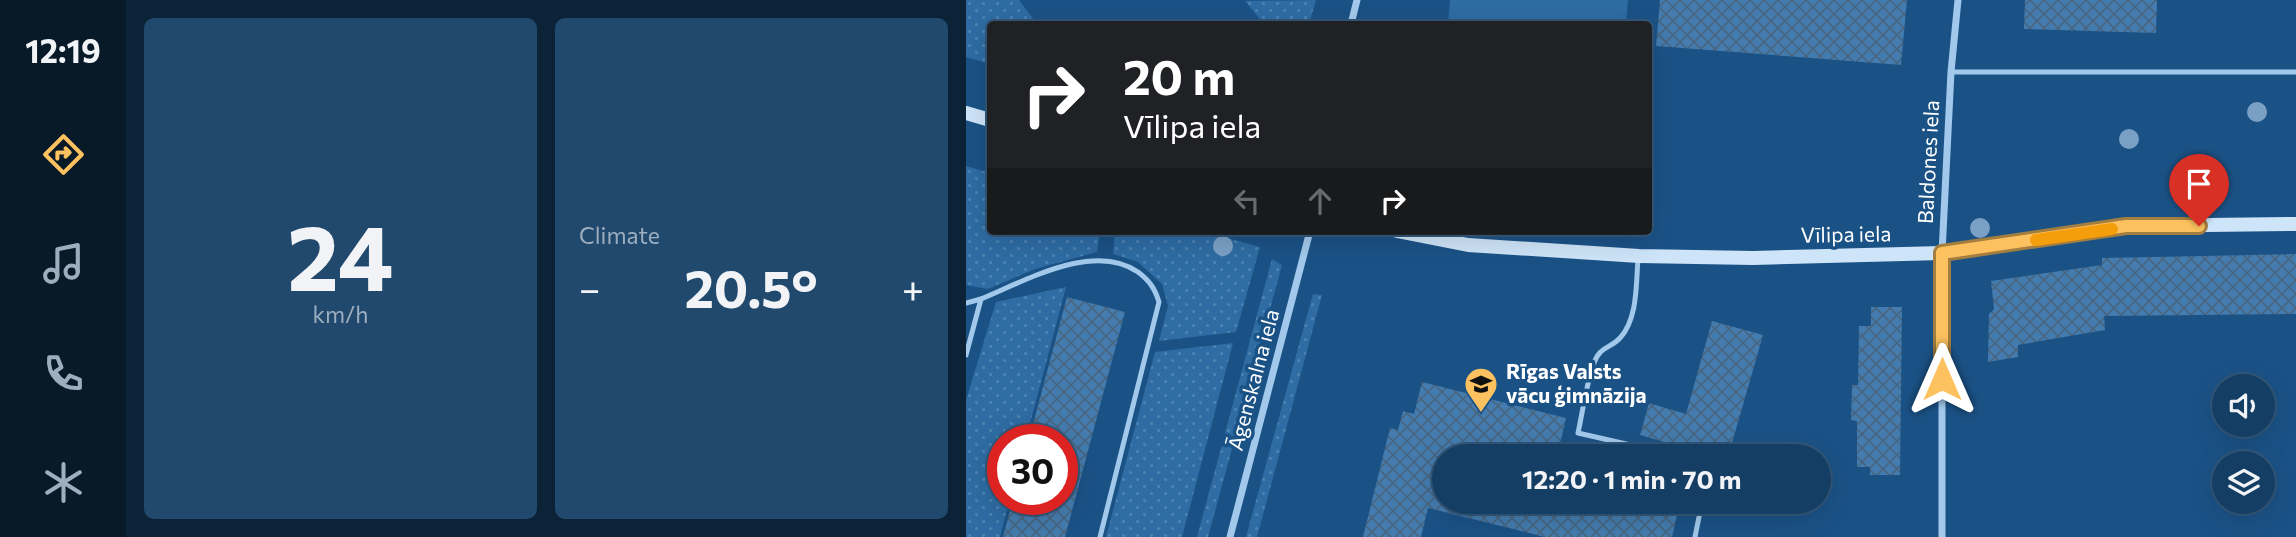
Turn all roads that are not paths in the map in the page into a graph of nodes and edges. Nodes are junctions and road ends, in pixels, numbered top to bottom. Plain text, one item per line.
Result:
1 (1357, 0) edge
2 (1958, 0) edge
3 (1352, 21) edge
4 (1951, 72) junction
5 (2296, 72) edge
6 (966, 113) edge
7 (987, 119) edge
8 (2296, 224) edge
9 (1309, 235) edge
10 (1417, 235) edge
11 (1942, 253) junction
12 (1639, 256) junction
13 (981, 299) junction
14 (966, 303) edge
15 (966, 355) edge
16 (1626, 444) edge
17 (1700, 514) edge
18 (1100, 537) edge
19 (1230, 537) edge
20 (1695, 537) edge
21 (1942, 537) edge

1 - 3 street
2 - 4 street, Baldones iela
4 - 5 lane
4 - 11 street, Baldones iela
6 - 7 street
8 - 11 street, Vīlipa iela
9 - 19 street, Āgenskalna iela
10 - 12 street, Vīlipa iela
11 - 12 street, Vīlipa iela
11 - 21 street, Baldones iela
12 - 16 lane
13 - 14 lane
13 - 15 lane
13 - 18 lane
17 - 20 lane

